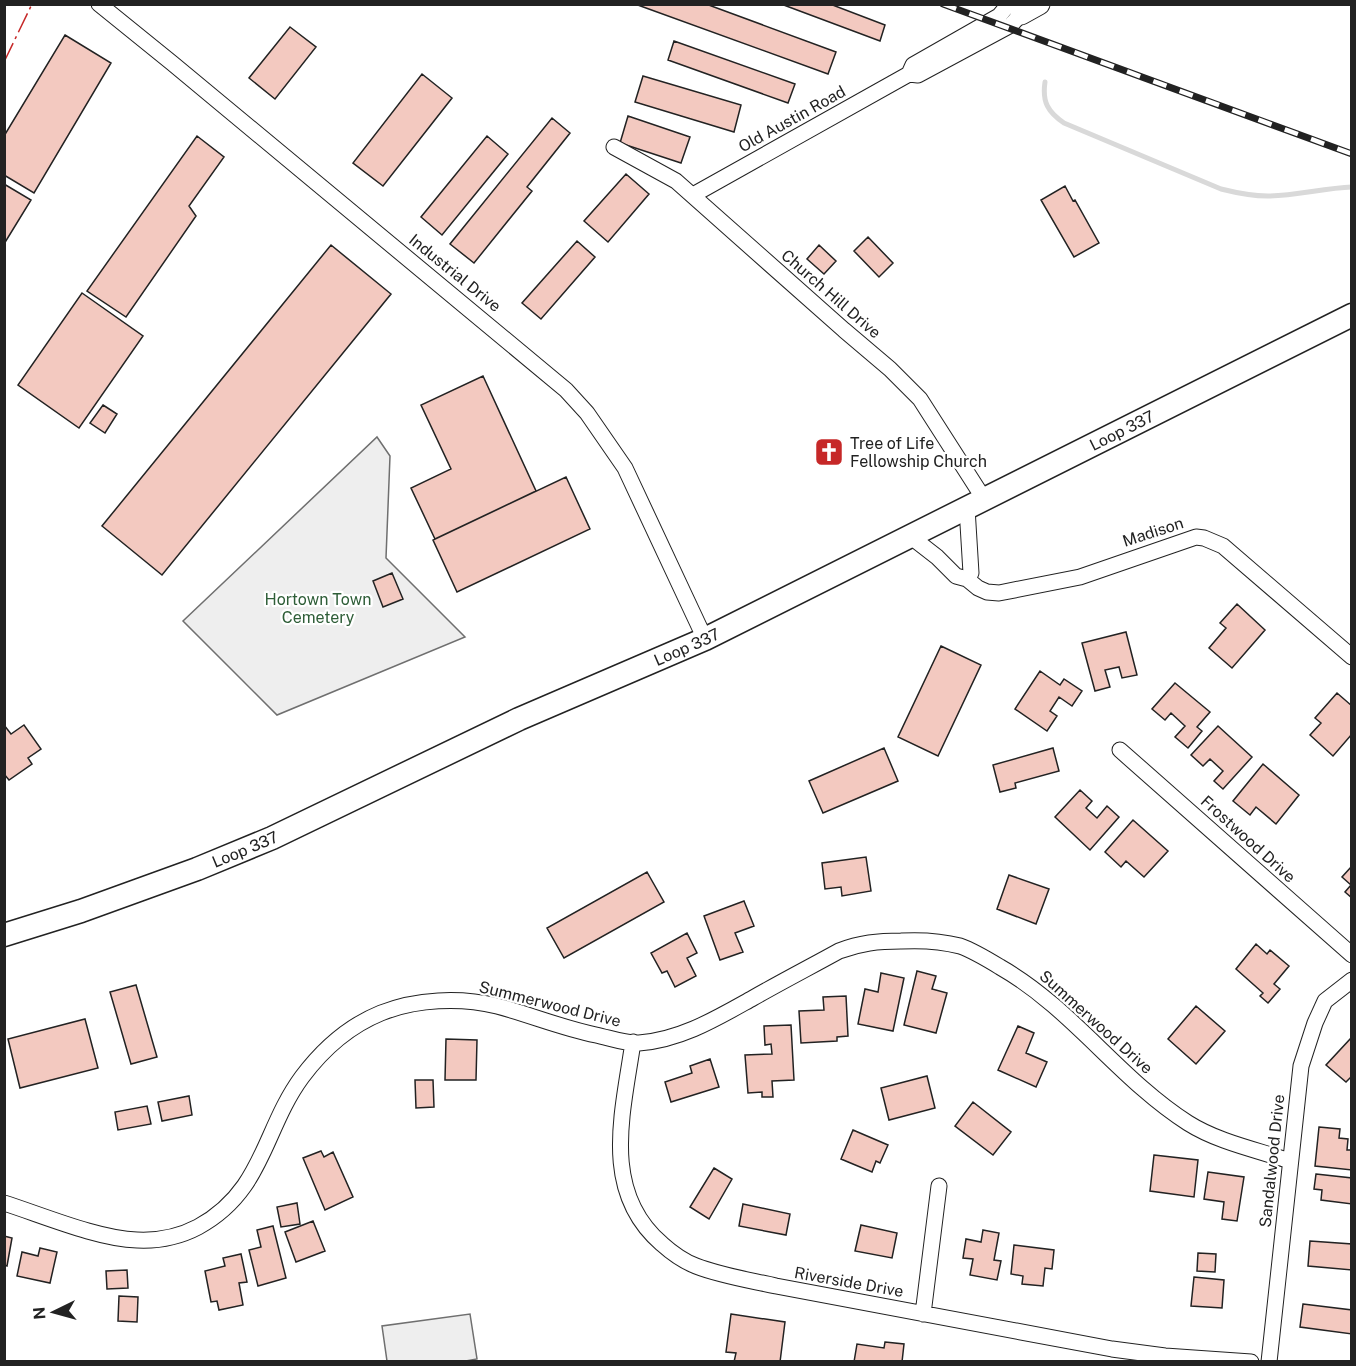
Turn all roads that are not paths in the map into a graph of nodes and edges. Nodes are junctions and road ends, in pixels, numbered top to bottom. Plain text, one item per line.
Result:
1 (99, 4) edge
2 (1023, 7) edge
3 (614, 147) dead end
4 (693, 195) junction
5 (1352, 315) edge
6 (976, 503) junction
7 (909, 536) junction
8 (967, 579) junction
9 (705, 639) junction
10 (1350, 651) edge
11 (1120, 750) dead end
12 (4, 935) edge
13 (1352, 955) edge
14 (1352, 981) edge
15 (633, 1042) junction
16 (1290, 1161) junction
17 (939, 1186) dead end
18 (4, 1203) edge
19 (923, 1314) junction
20 (1251, 1362) edge
21 (1269, 1362) edge

1 - 9 street, Industrial Drive
2 - 4 street, Old Austin Road
3 - 4 street, Church Hill Drive
4 - 6 street, Church Hill Drive
5 - 6 main road, Loop 337
6 - 7 main road, Loop 337
6 - 8 street
7 - 8 street, Madison
7 - 9 main road, Loop 337
8 - 10 street, Madison
9 - 12 main road, Loop 337
11 - 13 street, Frostwood Drive
14 - 16 street, Sandalwood Drive
15 - 16 street, Summerwood Drive
15 - 18 street, Summerwood Drive
15 - 19 street, Riverside Drive
16 - 21 street, Sandalwood Drive
17 - 19 street
19 - 20 street, Riverside Drive

